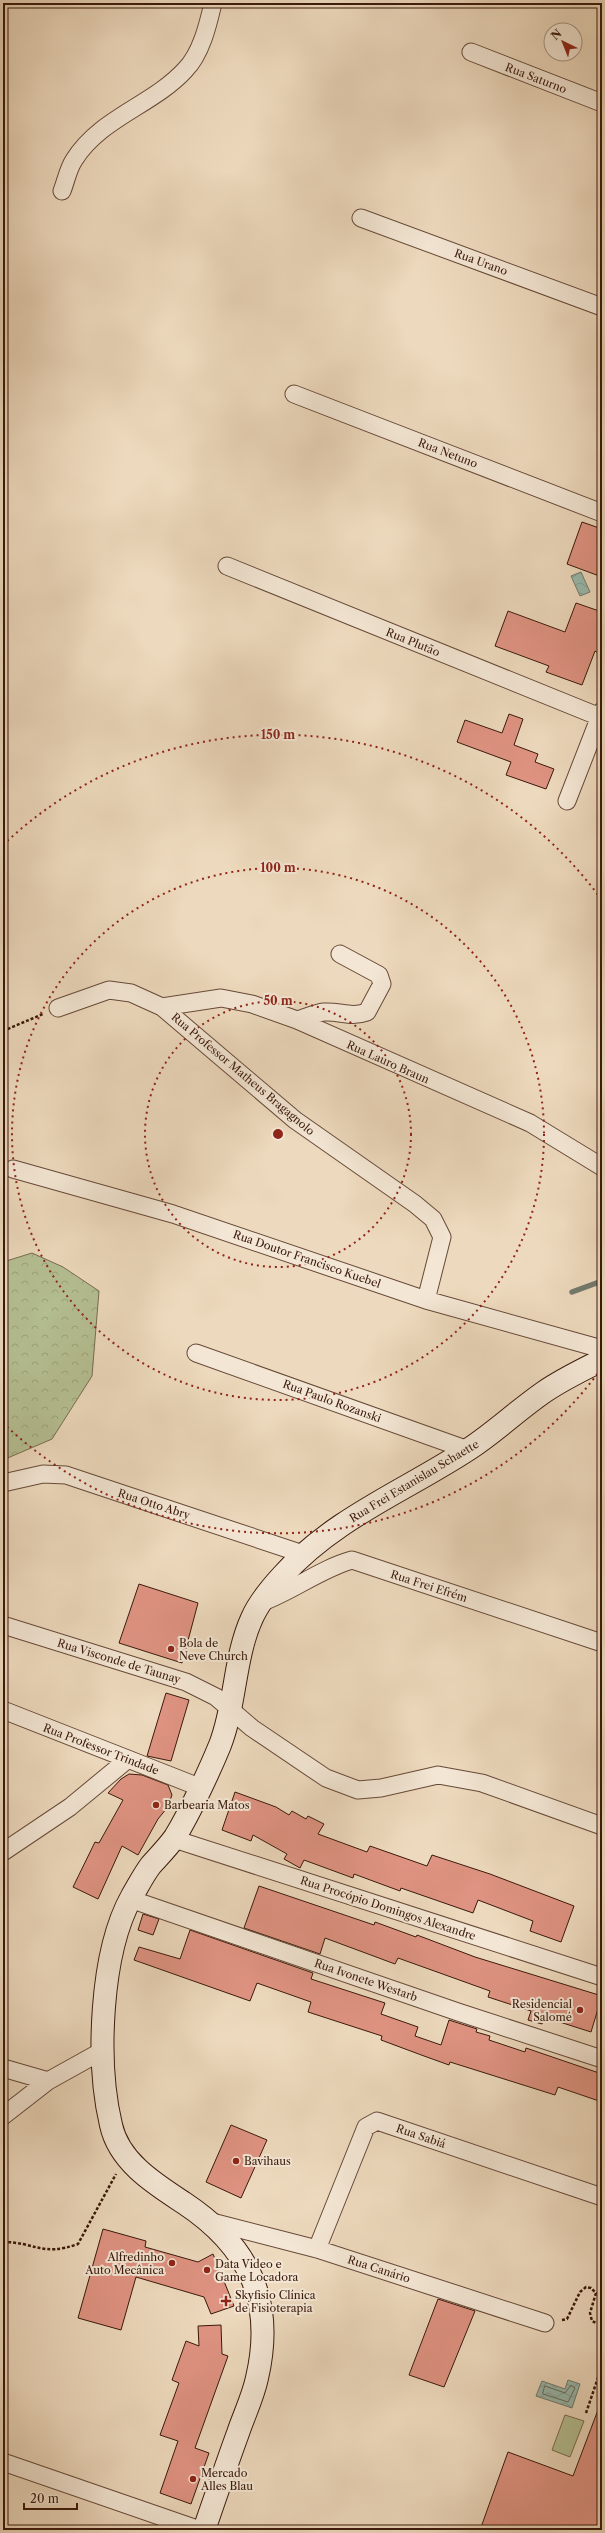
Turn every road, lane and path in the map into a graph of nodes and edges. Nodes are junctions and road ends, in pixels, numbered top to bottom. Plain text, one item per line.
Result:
1 (213, 3) edge
2 (471, 52) dead end
3 (602, 103) edge
4 (62, 191) dead end
5 (361, 218) dead end
6 (602, 307) edge
7 (294, 394) dead end
8 (602, 513) edge
9 (227, 566) dead end
10 (601, 714) edge
11 (567, 801) dead end
12 (340, 954) dead end
13 (162, 1007) junction
14 (58, 1008) joint
15 (297, 1020) junction
16 (3, 1031) edge
17 (602, 1167) edge
18 (13, 1169) dead end
19 (426, 1300) junction
20 (602, 1349) edge
21 (196, 1353) dead end
22 (602, 1360) edge
23 (468, 1450) junction
24 (3, 1483) edge
25 (303, 1554) junction
26 (260, 1603) junction
27 (3, 1626) edge
28 (602, 1643) edge
29 (231, 1708) junction
30 (3, 1710) edge
31 (127, 1760) junction
32 (199, 1787) junction
33 (602, 1826) edge
34 (174, 1839) junction
35 (3, 1852) edge
36 (130, 1899) junction
37 (602, 1978) edge
38 (102, 2051) junction
39 (602, 2059) edge
40 (3, 2068) edge
41 (48, 2081) junction
42 (3, 2116) edge
43 (126, 2156) junction
44 (602, 2197) edge
45 (212, 2222) junction
46 (3, 2242) edge
47 (317, 2249) junction
48 (602, 2320) edge
49 (545, 2323) joint
50 (602, 2366) edge
51 (586, 2412) dead end
52 (3, 2462) edge
53 (200, 2530) edge
54 (204, 2530) edge

1 - 4 street
2 - 3 street, Rua Saturno
5 - 6 street, Rua Urano
7 - 8 street, Rua Netuno
9 - 10 street, Rua Plutão
10 - 11 street
12 - 15 street
13 - 14 street, Rua Professor Matheus Bragagnolo
13 - 15 street, Rua Lauro Braun
13 - 19 street, Rua Professor Matheus Bragagnolo
14 - 16 path
15 - 17 street, Rua Lauro Braun
18 - 19 street, Rua Doutor Francisco Kuebel
19 - 20 street, Rua Doutor Francisco Kuebel
21 - 23 street, Rua Paulo Rozanski
22 - 23 main road, Rua Frei Estanislau Schaette
23 - 25 main road, Rua Frei Estanislau Schaette
24 - 25 street, Rua Otto Abry
25 - 26 main road, Rua Frei Estanislau Schaette
26 - 28 street, Rua Frei Efrém
26 - 29 main road, Rua Frei Estanislau Schaette
27 - 29 street, Rua Visconde de Taunay
29 - 32 main road, Rua Frei Estanislau Schaette
29 - 33 street, Rua Visconde de Taunay
30 - 31 street, Rua Professor Trindade
31 - 32 street, Rua Professor Trindade
31 - 35 street
32 - 34 main road, Rua Frei Estanislau Schaette
34 - 36 main road, Rua Frei Estanislau Schaette
34 - 37 street, Rua Procópio Domingos Alexandre
36 - 38 main road, Rua Frei Estanislau Schaette
36 - 39 street, Rua Ivonete Westarb
38 - 41 street
38 - 43 main road, Rua Frei Estanislau Schaette
40 - 41 street
41 - 42 street
43 - 45 main road, Rua Frei Estanislau Schaette
43 - 46 path
44 - 47 street, Rua Sabiá
45 - 47 street, Rua Canário
45 - 54 main road, Rua Frei Estanislau Schaette
47 - 49 street, Rua Canário
48 - 49 path
50 - 51 path
52 - 53 street

